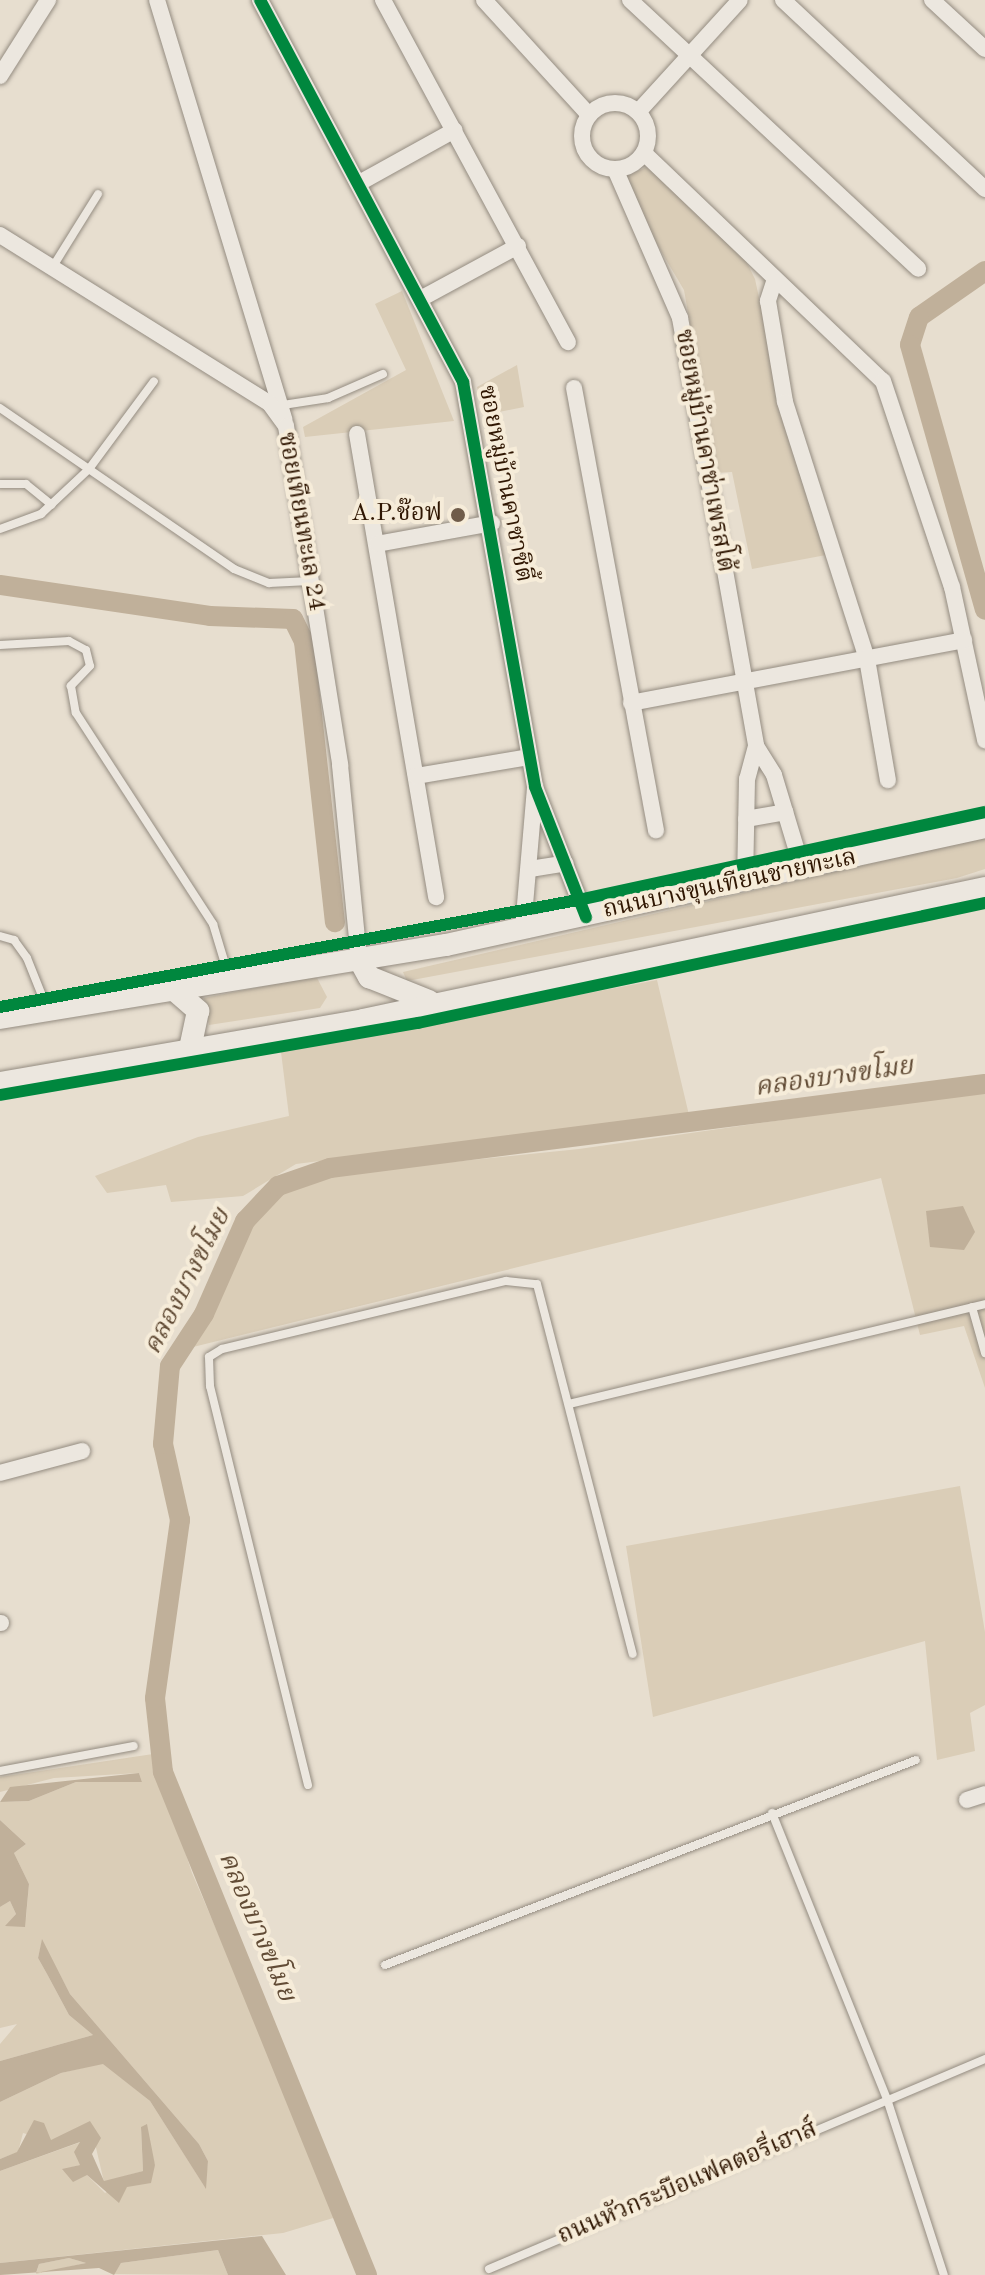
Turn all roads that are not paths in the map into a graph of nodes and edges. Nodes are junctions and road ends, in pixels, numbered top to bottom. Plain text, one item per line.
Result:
1 (48, 0) edge
2 (157, 0) edge
3 (260, 0) edge
4 (383, 0) edge
5 (484, 0) edge
6 (630, 0) edge
7 (740, 0) edge
8 (783, 0) edge
9 (932, 0) edge
10 (985, 49) edge
11 (688, 55) junction
12 (0, 76) edge
13 (638, 112) junction
14 (589, 115) junction
15 (455, 130) junction
16 (644, 153) junction
17 (615, 169) junction
18 (361, 182) junction
19 (985, 189) edge
20 (98, 194) dead end
21 (0, 235) edge
22 (518, 246) junction
23 (52, 268) junction
24 (918, 269) dead end
25 (774, 282) junction
26 (424, 297) junction
27 (568, 342) dead end
28 (383, 374) dead end
29 (154, 381) dead end
30 (574, 388) dead end
31 (283, 405) junction
32 (0, 408) edge
33 (286, 426) junction
34 (357, 434) dead end
35 (89, 469) junction
36 (0, 484) edge
37 (52, 505) junction
38 (492, 523) junction
39 (0, 529) edge
40 (377, 544) junction
41 (310, 581) junction
42 (964, 640) junction
43 (0, 645) edge
44 (867, 659) junction
45 (744, 681) junction
46 (631, 703) junction
47 (985, 740) edge
48 (756, 746) junction
49 (529, 757) junction
50 (416, 776) junction
51 (888, 780) dead end
52 (535, 787) junction
53 (785, 812) junction
54 (746, 819) junction
55 (985, 827) edge
56 (656, 830) dead end
57 (566, 863) junction
58 (802, 868) junction
59 (530, 869) junction
60 (745, 879) junction
61 (985, 888) edge
62 (436, 897) dead end
63 (586, 917) junction
64 (523, 928) junction
65 (0, 936) edge
66 (359, 959) junction
67 (229, 978) junction
68 (172, 988) junction
69 (438, 1003) junction
70 (48, 1009) junction
71 (0, 1018) edge
72 (190, 1050) junction
73 (0, 1083) edge
74 (985, 1304) edge
75 (972, 1307) junction
76 (985, 1353) edge
77 (569, 1404) junction
78 (82, 1451) dead end
79 (0, 1473) edge
80 (633, 1654) dead end
81 (134, 1746) dead end
82 (916, 1760) dead end
83 (0, 1771) edge
84 (308, 1785) dead end
85 (985, 1794) edge
86 (967, 1800) dead end
87 (772, 1813) junction
88 (385, 1965) dead end
89 (985, 2059) edge
90 (887, 2099) junction
91 (489, 2269) dead end
92 (944, 2275) edge

1 - 12 street
2 - 31 street
3 - 18 street, ซอยหมู่บ้านคาซาซิตี้
4 - 15 street
5 - 14 street
6 - 11 street
7 - 11 street
8 - 19 street
9 - 10 street
11 - 13 street
11 - 24 street
13 - 14 street
13 - 16 street
14 - 17 street
15 - 18 street
15 - 22 street
16 - 17 street
16 - 25 street
17 - 45 street, ซอยหมู่บ้านคาซ่าเพรสโต้
18 - 26 street, ซอยหมู่บ้านคาซาซิตี้
20 - 23 lane
21 - 23 street, ซอยเทียนทะเล 24
22 - 26 street
22 - 27 street
23 - 33 street, ซอยเทียนทะเล 24
25 - 42 street
25 - 44 street
26 - 38 street, ซอยหมู่บ้านคาซาซิตี้
28 - 31 lane
29 - 35 lane
30 - 46 street
31 - 33 street
32 - 35 lane
33 - 41 street, ซอยเทียนทะเล 24
34 - 40 street
35 - 37 lane
35 - 41 lane
36 - 37 lane
37 - 39 lane
38 - 40 street
38 - 49 street, ซอยหมู่บ้านคาซาซิตี้
40 - 50 street
41 - 66 street, ซอยเทียนทะเล 24
42 - 44 street
42 - 47 street
43 - 67 lane
44 - 45 street
44 - 51 street
45 - 46 street
45 - 48 street, ซอยหมู่บ้านคาซ่าเพรสโต้
46 - 56 street
48 - 53 street, ซอยหมู่บ้านคาซ่าเพรสโต้
48 - 54 street, ซอยหมู่บ้านคาซ่าเพรสโต้
49 - 50 street
49 - 52 street, ซอยหมู่บ้านคาซาซิตี้
50 - 62 street
52 - 57 street, ซอยหมู่บ้านคาซาซิตี้
52 - 59 street, ซอยหมู่บ้านคาซาซิตี้
53 - 54 street
53 - 58 street, ซอยหมู่บ้านคาซ่าเพรสโต้
54 - 60 street, ซอยหมู่บ้านคาซ่าเพรสโต้
55 - 58 main road, ถนนบางขุนเทียนชายทะเล
57 - 59 street
57 - 63 street, ซอยหมู่บ้านคาซาซิตี้
58 - 60 main road, ถนนบางขุนเทียนชายทะเล
59 - 64 street, ซอยหมู่บ้านคาซาซิตี้
60 - 63 main road, ถนนบางขุนเทียนชายทะเล
61 - 69 main road
63 - 64 main road, ถนนบางขุนเทียนชายทะเล
64 - 66 main road, ถนนบางขุนเทียนชายทะเล
65 - 70 lane
66 - 67 main road, ถนนบางขุนเทียนชายทะเล
66 - 69 main road
67 - 68 main road, ถนนบางขุนเทียนชายทะเล
68 - 70 main road, ถนนบางขุนเทียนชายทะเล
68 - 72 main road
69 - 72 main road
70 - 71 main road, ถนนบางขุนเทียนชายทะเล
72 - 73 main road
74 - 75 lane
75 - 76 lane
75 - 77 lane
77 - 80 lane
77 - 84 lane
78 - 79 street
81 - 83 lane
82 - 87 lane
85 - 86 street
87 - 88 lane
87 - 90 lane
89 - 90 lane, ถนนหัวกระบือแฟคตอรี่เฮาส์
90 - 91 lane, ถนนหัวกระบือแฟคตอรี่เฮาส์
90 - 92 lane

